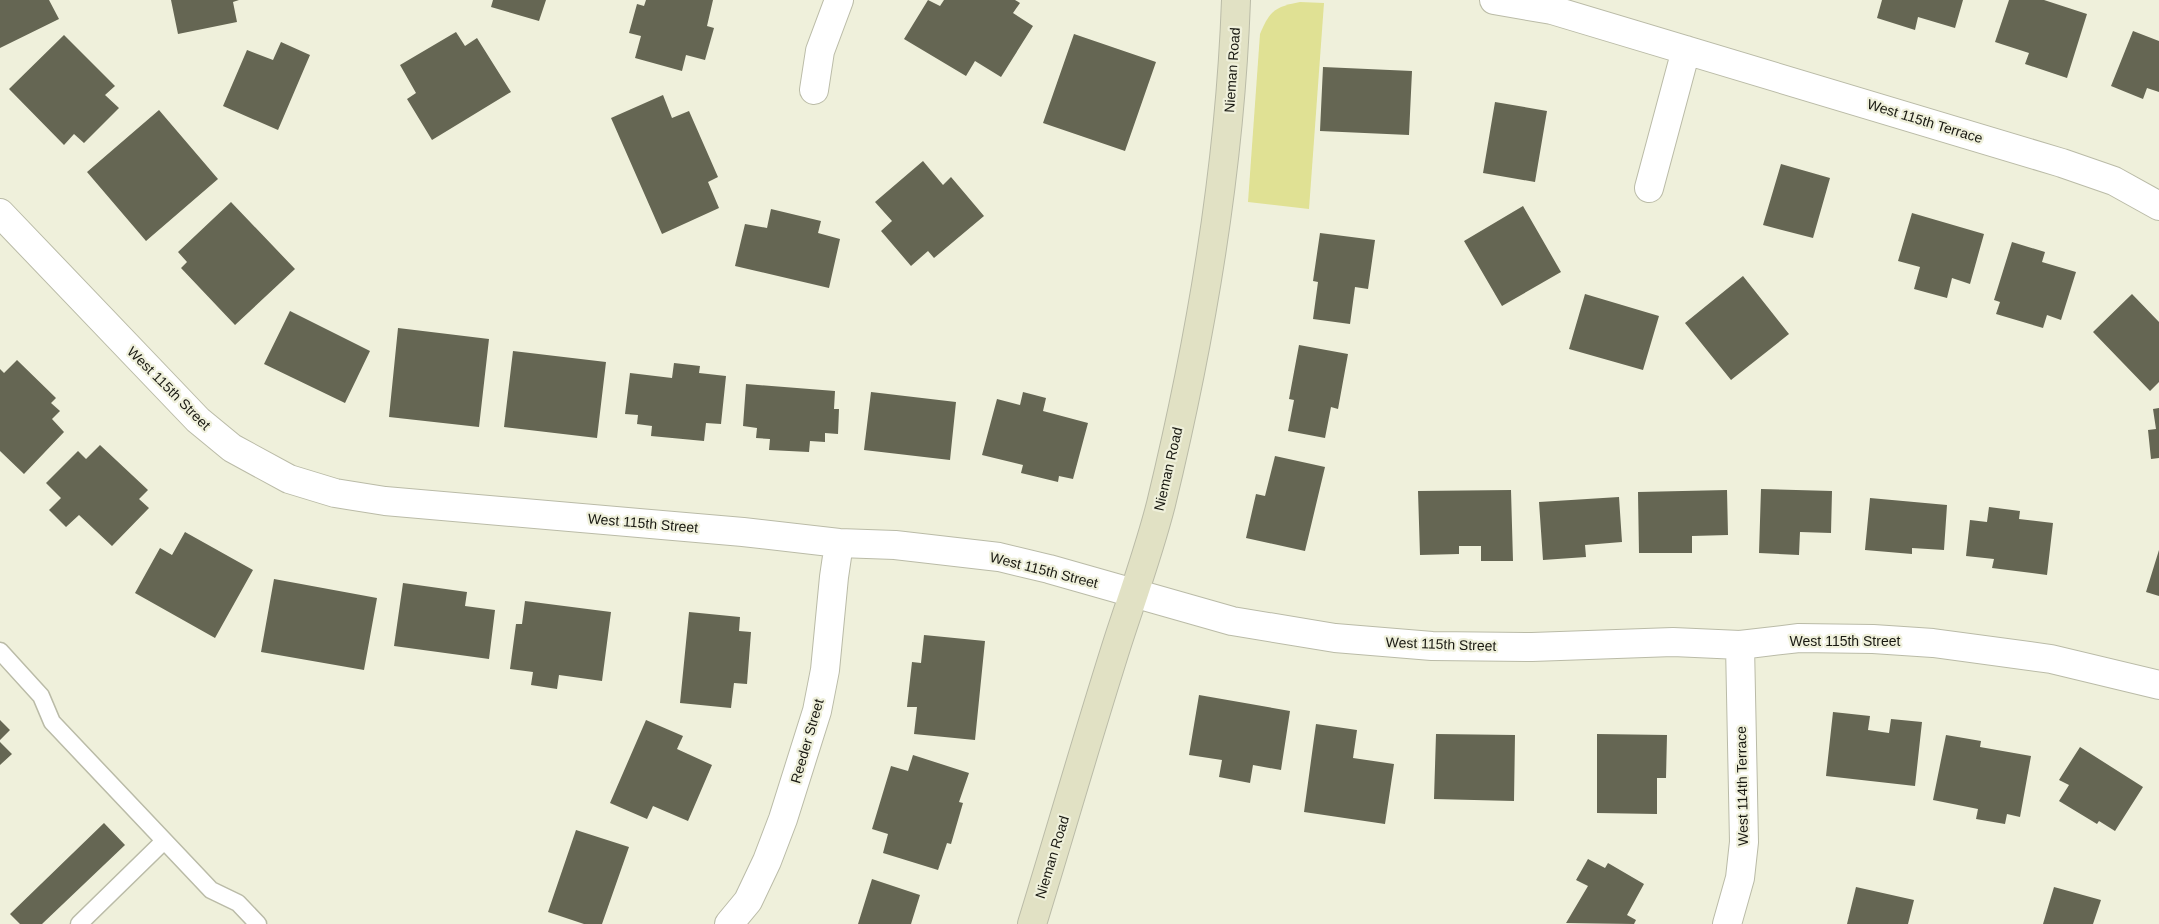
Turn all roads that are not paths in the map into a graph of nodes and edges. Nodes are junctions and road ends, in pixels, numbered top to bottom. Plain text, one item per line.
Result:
1 (839, 0) edge
2 (1236, 0) edge
3 (1494, 0) edge
4 (1686, 50) junction
5 (814, 90) dead end
6 (1649, 188) dead end
7 (2159, 206) edge
8 (0, 213) edge
9 (840, 543) junction
10 (1135, 594) junction
11 (1740, 645) junction
12 (0, 651) edge
13 (2159, 685) edge
14 (164, 841) junction
15 (78, 924) edge
16 (258, 924) edge
17 (729, 924) edge
18 (1032, 924) edge
19 (1727, 924) edge

1 - 5 street
2 - 10 street, Nieman Road
3 - 4 street, West 115th Terrace
4 - 6 street
4 - 7 street, West 115th Terrace
8 - 9 street, West 115th Street
9 - 10 street, West 115th Street
9 - 17 street, Reeder Street
10 - 11 street, West 115th Street
10 - 18 street, Nieman Road
11 - 13 street, West 115th Street
11 - 19 street, West 114th Terrace
12 - 14 lane
14 - 15 lane
14 - 16 lane

